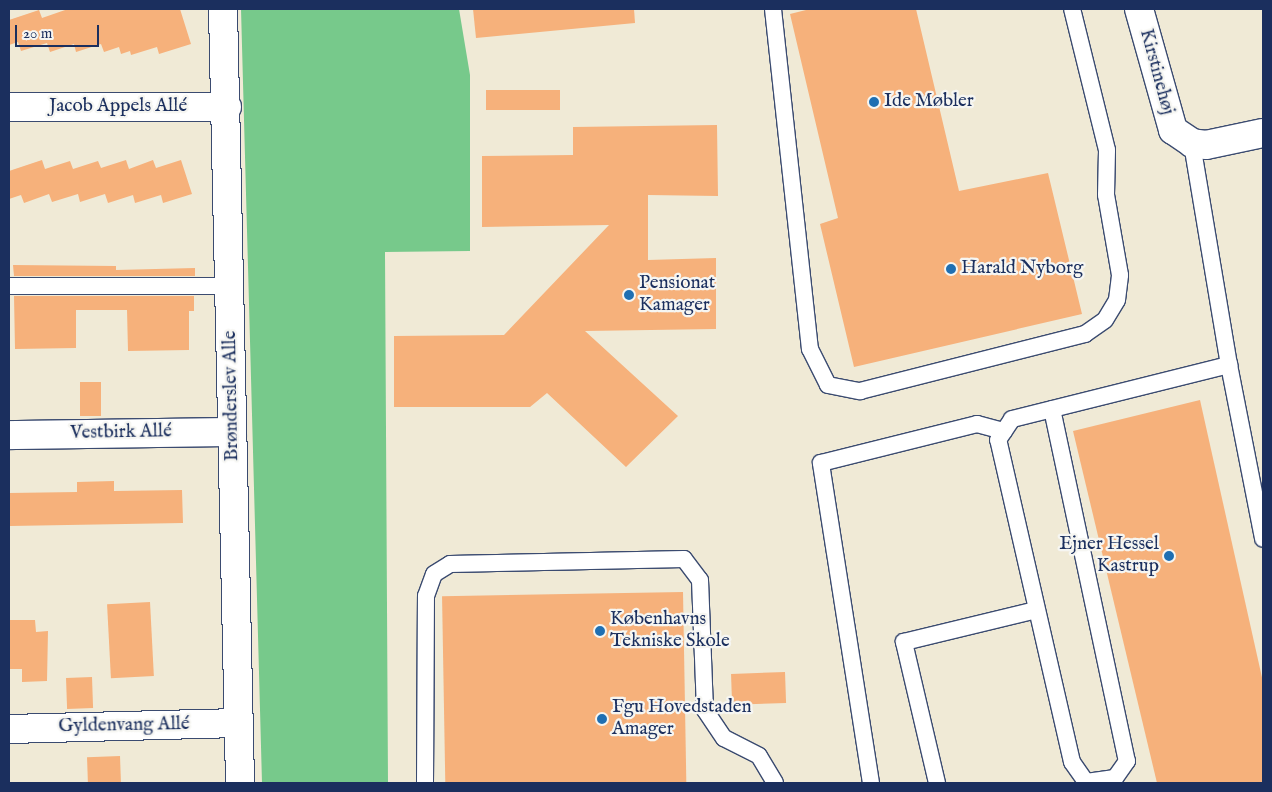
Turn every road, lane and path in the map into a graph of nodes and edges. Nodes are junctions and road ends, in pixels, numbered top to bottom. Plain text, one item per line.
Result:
1 (223, 9) edge
2 (773, 9) edge
3 (1072, 9) edge
4 (1139, 9) edge
5 (9, 107) edge
6 (227, 107) junction
7 (1263, 133) edge
8 (1192, 143) junction
9 (9, 286) edge
10 (230, 286) junction
11 (1229, 365) junction
12 (1052, 409) junction
13 (1004, 431) junction
14 (232, 432) junction
15 (9, 435) edge
16 (1263, 539) edge
17 (1036, 610) junction
18 (239, 723) junction
19 (9, 729) edge
20 (240, 783) edge
21 (425, 783) edge
22 (775, 783) edge
23 (871, 783) edge
24 (937, 783) edge
25 (1085, 783) edge

1 - 6 street, Brønderslev Alle
2 - 3 lane
4 - 8 street, Kirstinehøj
5 - 6 street, Jacob Appels Allé
6 - 10 street, Brønderslev Alle
7 - 8 street
8 - 11 lane
9 - 10 lane
10 - 14 street, Brønderslev Alle
11 - 12 lane
11 - 16 lane
12 - 13 lane
12 - 25 lane
13 - 17 lane
13 - 23 lane
14 - 15 street, Vestbirk Allé
14 - 18 street, Brønderslev Alle
17 - 24 lane
17 - 25 lane
18 - 19 street, Gyldenvang Allé
18 - 20 street, Brønderslev Alle
21 - 22 lane

